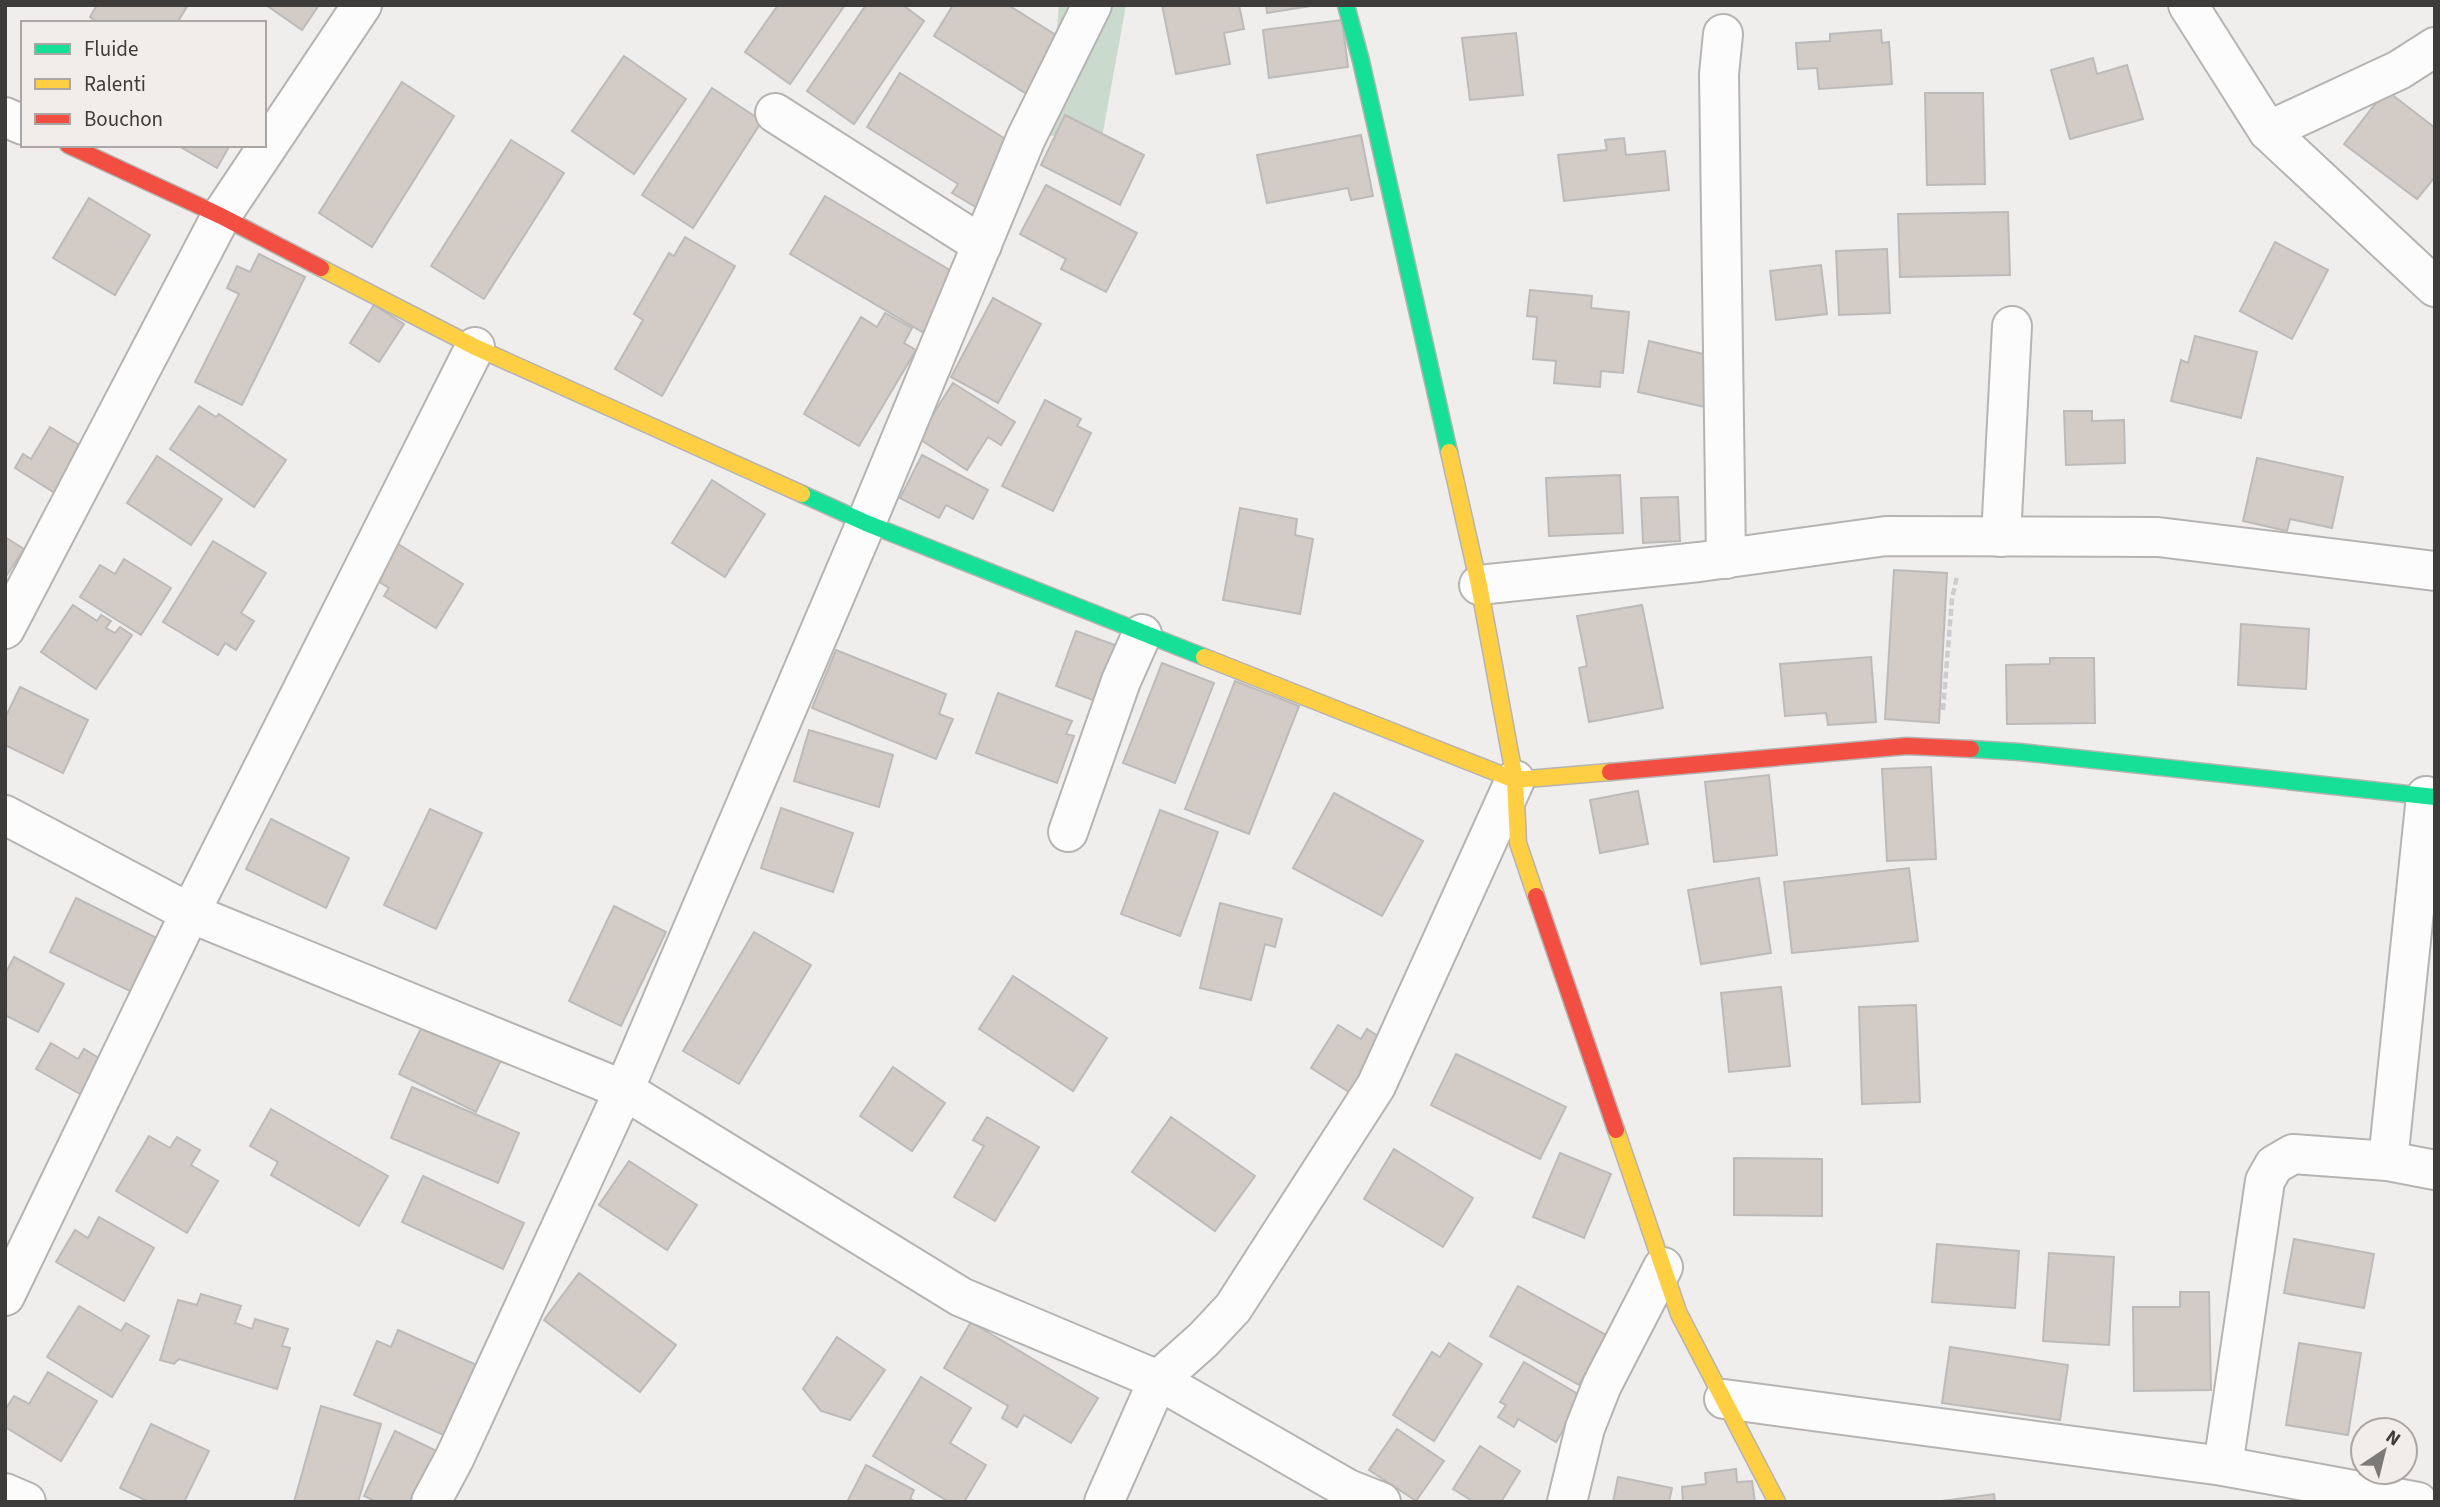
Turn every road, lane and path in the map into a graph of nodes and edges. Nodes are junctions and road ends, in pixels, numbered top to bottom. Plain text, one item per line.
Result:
1 (362, 5) edge
2 (1092, 5) edge
3 (1346, 5) edge
4 (2188, 5) edge
5 (1723, 34) dead end
6 (2435, 47) edge
7 (775, 113) dead end
8 (5, 117) edge
9 (21, 124) edge
10 (2268, 131) junction
11 (72, 147) edge
12 (221, 215) junction
13 (982, 245) junction
14 (2435, 287) edge
15 (2012, 326) dead end
16 (475, 347) junction
17 (866, 523) junction
18 (1984, 537) junction
19 (1726, 559) junction
20 (2435, 571) edge
21 (1479, 585) junction
22 (5, 629) edge
23 (1142, 634) junction
24 (1939, 749) junction
25 (1515, 779) junction
26 (2431, 797) edge
27 (5, 815) edge
28 (1068, 832) dead end
29 (190, 913) junction
30 (624, 1090) junction
31 (2388, 1161) junction
32 (2435, 1170) edge
33 (1663, 1268) junction
34 (5, 1296) edge
35 (1158, 1380) junction
36 (1724, 1399) junction
37 (2223, 1466) junction
38 (5, 1493) edge
39 (26, 1502) edge
40 (431, 1502) edge
41 (1104, 1502) edge
42 (1381, 1502) edge
43 (1567, 1502) edge
44 (1777, 1502) edge
45 (2418, 1502) edge

1 - 12 street
2 - 13 street
3 - 21 street
4 - 10 street
5 - 19 street
6 - 10 street
7 - 13 street
8 - 9 street
10 - 14 street
11 - 12 street
12 - 16 street
12 - 22 street
13 - 17 street
15 - 18 street
16 - 17 street
16 - 29 street
17 - 23 street
17 - 30 street
18 - 19 street
18 - 20 street
18 - 24 path
19 - 21 street
21 - 25 street
23 - 25 street
23 - 28 street
24 - 25 street
24 - 26 street
25 - 33 street
25 - 35 street
26 - 31 street
27 - 29 street
29 - 30 street
29 - 34 street
30 - 35 street
30 - 40 street
31 - 32 street
31 - 37 street
33 - 36 street
33 - 43 street
35 - 41 street
35 - 42 street
36 - 37 street
36 - 44 street
37 - 45 street
38 - 39 street

